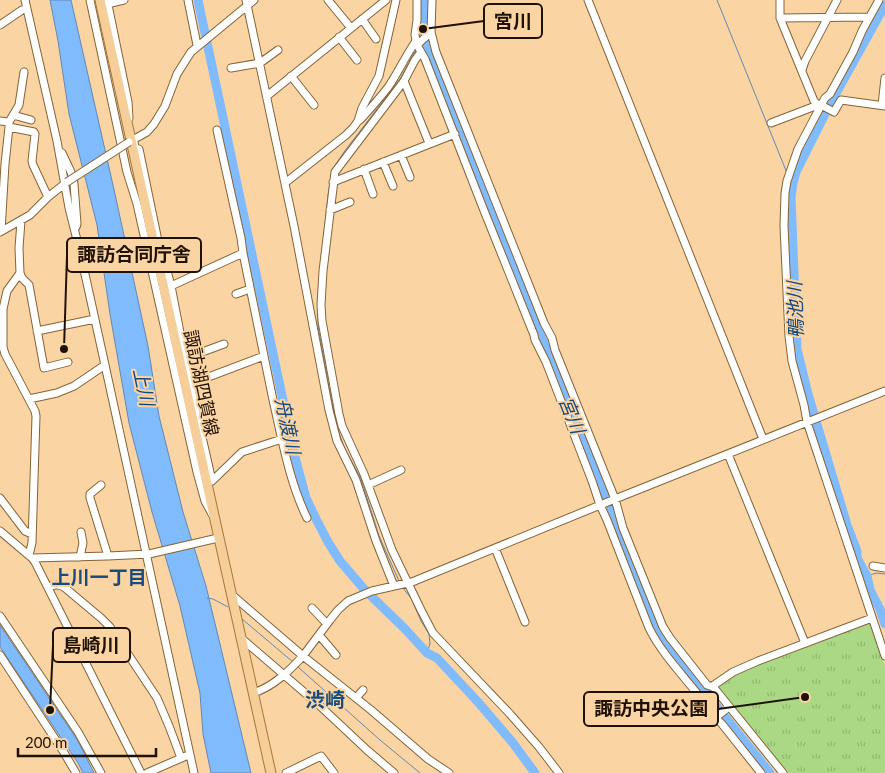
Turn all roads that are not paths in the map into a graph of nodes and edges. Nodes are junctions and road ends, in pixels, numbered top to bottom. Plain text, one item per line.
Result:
1 (25, 0) edge
2 (90, 0) edge
3 (124, 0) edge
4 (188, 0) edge
5 (254, 0) edge
6 (328, 0) edge
7 (386, 0) edge
8 (396, 0) edge
9 (417, 0) edge
10 (432, 0) edge
11 (588, 0) edge
12 (780, 0) edge
13 (837, 0) edge
14 (879, 0) edge
15 (105, 1) edge
16 (247, 3) edge
17 (22, 10) dead end
18 (828, 17) junction
19 (870, 17) junction
20 (780, 18) junction
21 (362, 20) junction
22 (0, 25) edge
23 (351, 28) junction
24 (430, 33) junction
25 (339, 37) junction
26 (376, 39) dead end
27 (199, 44) junction
28 (419, 45) junction
29 (278, 50) dead end
30 (356, 60) dead end
31 (260, 63) junction
32 (231, 68) dead end
33 (802, 70) junction
34 (24, 72) dead end
35 (291, 76) junction
36 (380, 76) junction
37 (885, 79) edge
38 (404, 81) junction
39 (389, 86) junction
40 (267, 96) junction
41 (314, 105) dead end
42 (820, 105) junction
43 (884, 105) edge
44 (13, 115) junction
45 (31, 120) dead end
46 (4, 121) edge
47 (358, 121) junction
48 (771, 123) dead end
49 (217, 130) dead end
50 (455, 134) junction
51 (131, 140) junction
52 (57, 141) junction
53 (429, 144) junction
54 (401, 155) junction
55 (383, 162) junction
56 (364, 170) junction
57 (410, 177) dead end
58 (333, 182) junction
59 (66, 183) junction
60 (285, 183) junction
61 (393, 186) dead end
62 (373, 194) dead end
63 (48, 197) junction
64 (350, 202) dead end
65 (330, 210) junction
66 (21, 221) junction
67 (74, 230) junction
68 (0, 231) edge
69 (243, 253) junction
70 (20, 273) junction
71 (171, 286) junction
72 (250, 289) junction
73 (236, 294) dead end
74 (94, 319) junction
75 (37, 331) junction
76 (224, 344) dead end
77 (184, 355) junction
78 (264, 356) junction
79 (68, 362) dead end
80 (105, 365) junction
81 (190, 384) junction
82 (885, 391) edge
83 (29, 400) junction
84 (808, 422) junction
85 (282, 439) junction
86 (764, 439) junction
87 (728, 454) junction
88 (401, 470) dead end
89 (101, 485) dead end
90 (368, 485) junction
91 (0, 498) edge
92 (613, 500) junction
93 (601, 505) junction
94 (213, 516) junction
95 (307, 518) dead end
96 (0, 531) edge
97 (81, 532) dead end
98 (32, 534) junction
99 (217, 538) junction
100 (495, 548) junction
101 (147, 554) junction
102 (30, 556) junction
103 (108, 556) junction
104 (80, 557) junction
105 (873, 566) dead end
106 (885, 568) edge
107 (408, 584) junction
108 (394, 586) junction
109 (48, 587) junction
110 (231, 595) junction
111 (312, 608) dead end
112 (0, 616) edge
113 (872, 618) junction
114 (524, 622) dead end
115 (327, 624) junction
116 (319, 635) junction
117 (240, 637) junction
118 (805, 643) junction
119 (336, 655) dead end
120 (0, 656) edge
121 (303, 656) junction
122 (885, 656) edge
123 (284, 675) junction
124 (713, 687) junction
125 (363, 690) dead end
126 (253, 693) junction
127 (356, 698) junction
128 (728, 708) junction
129 (716, 718) junction
130 (190, 754) junction
131 (182, 758) junction
132 (76, 773) edge
133 (101, 773) edge
134 (141, 773) edge
135 (147, 773) edge
136 (194, 773) edge
137 (271, 773) edge
138 (286, 773) edge
139 (334, 773) edge
140 (394, 773) edge
141 (449, 773) edge
142 (559, 773) edge
143 (761, 773) edge
144 (783, 773) edge

1 - 52 street
2 - 94 street
3 - 15 street
4 - 27 street
5 - 16 street
6 - 23 street
7 - 21 street
8 - 36 street
9 - 28 street
10 - 24 street
11 - 86 street
12 - 20 street
13 - 18 street
14 - 19 street
15 - 51 main road, 諏訪湖四賀線
16 - 27 street
16 - 31 street
17 - 22 street
18 - 19 street
18 - 20 street
18 - 33 street
19 - 42 street
20 - 33 street
21 - 23 street
21 - 26 street
23 - 25 street
24 - 28 street
24 - 92 street
25 - 30 street
25 - 35 street
27 - 51 street
28 - 38 street
28 - 39 street
28 - 50 street
29 - 31 street
31 - 32 street
31 - 40 street
33 - 42 street
34 - 44 street
35 - 40 street
35 - 41 street
36 - 39 street
36 - 47 street
37 - 43 street
38 - 53 street
38 - 58 street
39 - 47 street
40 - 60 street
42 - 43 street
42 - 48 street
42 - 84 street
44 - 45 street
44 - 46 street
46 - 63 street
46 - 68 street
47 - 60 street
49 - 69 street
50 - 53 street
50 - 93 street
51 - 59 street, bridge
51 - 71 street
51 - 94 main road, 諏訪湖四賀線
52 - 59 street
52 - 67 street
53 - 54 street
54 - 55 street
54 - 57 street
55 - 56 street
55 - 61 street
56 - 58 street
56 - 62 street
58 - 65 street
59 - 63 street
59 - 67 street
60 - 108 street
63 - 66 street
64 - 65 street
65 - 90 street
66 - 68 street
66 - 70 street
67 - 74 street
69 - 71 street
69 - 72 street
70 - 75 street
70 - 83 street
71 - 77 street
72 - 73 street
72 - 78 street
74 - 75 street
74 - 80 street
75 - 79 street
76 - 77 street
77 - 81 street
78 - 81 street
78 - 85 street
80 - 83 street
80 - 101 street
81 - 85 street
82 - 84 street
83 - 98 street
84 - 86 street
84 - 113 street
85 - 95 street
86 - 87 street
87 - 92 street
87 - 118 street
88 - 90 street
89 - 103 street
90 - 107 street
91 - 98 street
92 - 93 street
92 - 124 street
93 - 100 street
93 - 129 street
94 - 99 main road, 諏訪湖四賀線
96 - 102 street
97 - 104 street
98 - 102 street
99 - 101 street
99 - 110 main road, 諏訪湖四賀線
100 - 107 street
100 - 114 street
101 - 103 street
101 - 130 street
102 - 104 street
102 - 109 street
103 - 104 street
105 - 106 street
107 - 108 street
107 - 142 street
108 - 115 street
109 - 131 street
109 - 134 street
110 - 117 main road, 諏訪湖四賀線
110 - 121 street
111 - 115 street
112 - 133 street
113 - 118 street
113 - 122 street
115 - 116 street
116 - 119 street
116 - 121 street
117 - 123 street
117 - 126 main road, 諏訪湖四賀線
118 - 124 street
120 - 132 street
121 - 123 street
121 - 127 street
123 - 126 street
123 - 140 street
124 - 128 street
125 - 127 street
126 - 137 main road, 諏訪湖四賀線
127 - 141 street
128 - 129 street
128 - 144 street
129 - 143 street
130 - 131 street
130 - 136 street
131 - 135 street
138 - 139 street

